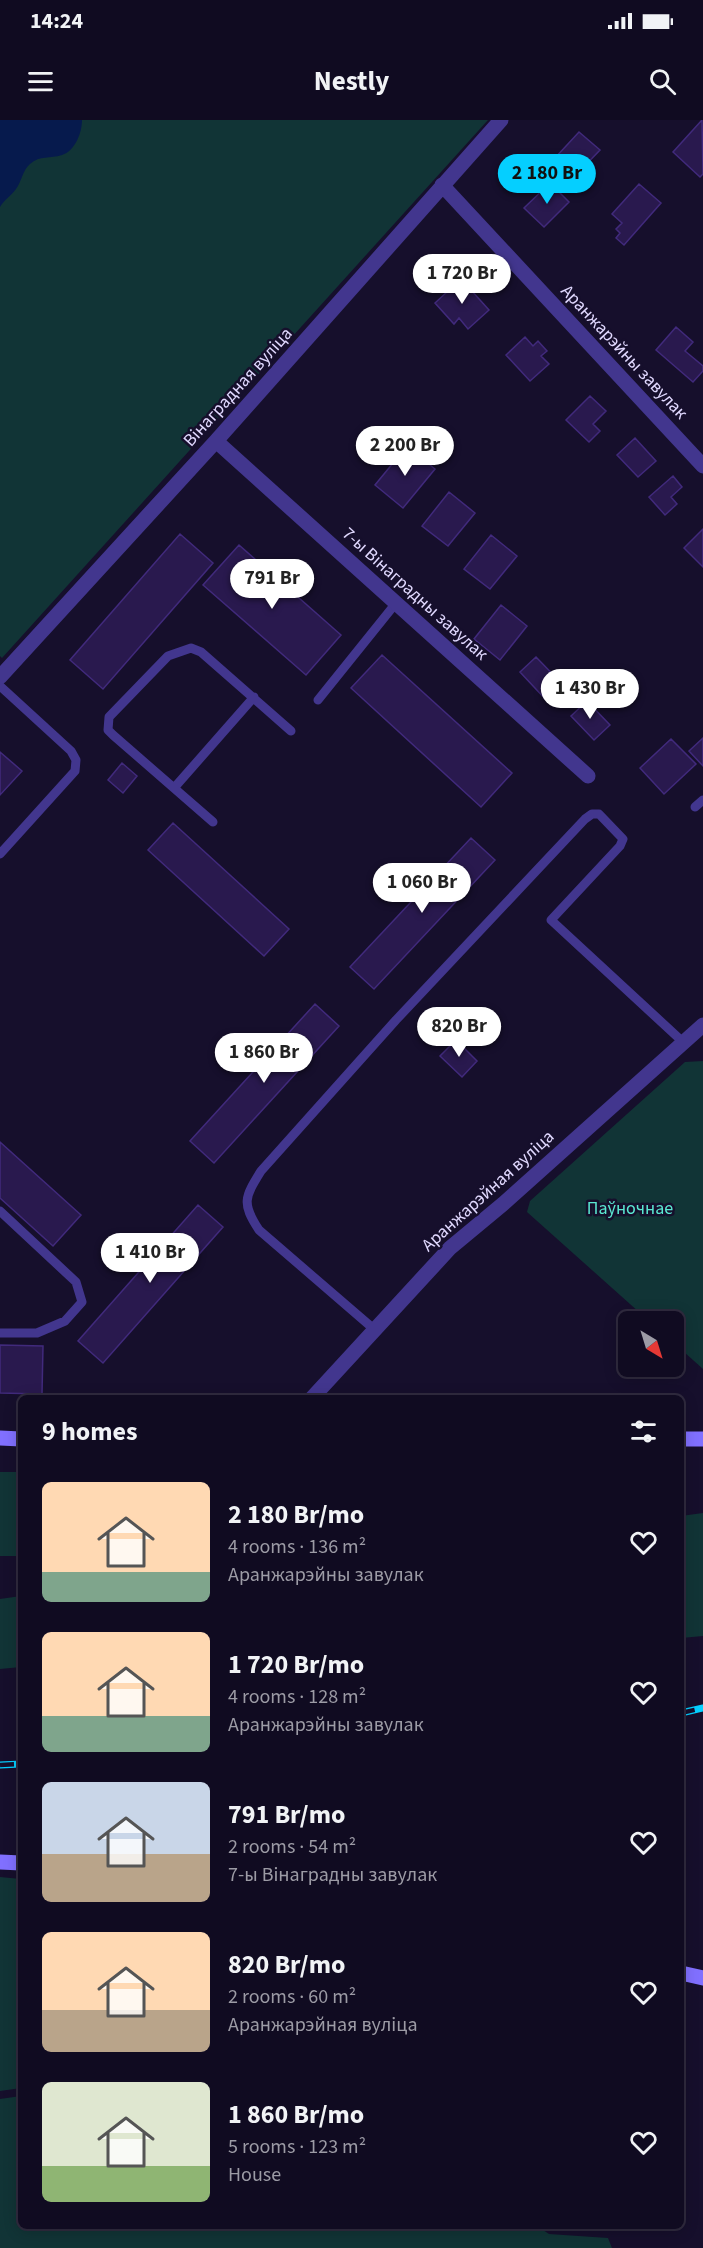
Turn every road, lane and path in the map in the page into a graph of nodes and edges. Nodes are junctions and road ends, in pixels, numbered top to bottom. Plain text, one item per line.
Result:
1 (501, 120) edge
2 (442, 185) junction
3 (216, 441) junction
4 (703, 466) edge
5 (396, 603) junction
6 (0, 677) edge
7 (0, 686) edge
8 (254, 697) junction
9 (318, 700) dead end
10 (291, 731) dead end
11 (588, 776) dead end
12 (174, 788) junction
13 (703, 800) edge
14 (695, 807) dead end
15 (213, 822) dead end
16 (0, 854) edge
17 (703, 1025) edge
18 (683, 1042) junction
19 (0, 1210) edge
20 (375, 1330) junction
21 (0, 1333) edge
22 (315, 1395) edge
23 (0, 1438) edge
24 (18, 1439) edge
25 (684, 1439) edge
26 (703, 1439) edge
27 (0, 1862) edge
28 (18, 1863) edge
29 (684, 1974) edge
30 (703, 1978) edge

1 - 2 street, Вінаградная вуліца
2 - 3 street, Вінаградная вуліца
2 - 4 street, Аранжарэйны завулак
3 - 5 street, 7-ы Вінаградны завулак
3 - 6 street, Вінаградная вуліца
5 - 9 lane
5 - 11 street, 7-ы Вінаградны завулак
7 - 16 lane
8 - 10 lane
8 - 12 lane
8 - 12 lane
12 - 15 lane
13 - 14 lane
17 - 18 street, Аранжарэйная вуліца
18 - 20 street, Аранжарэйная вуліца
18 - 20 lane
19 - 21 lane
20 - 22 street, Аранжарэйная вуліца
23 - 24 street
25 - 26 street
27 - 28 street
29 - 30 street

